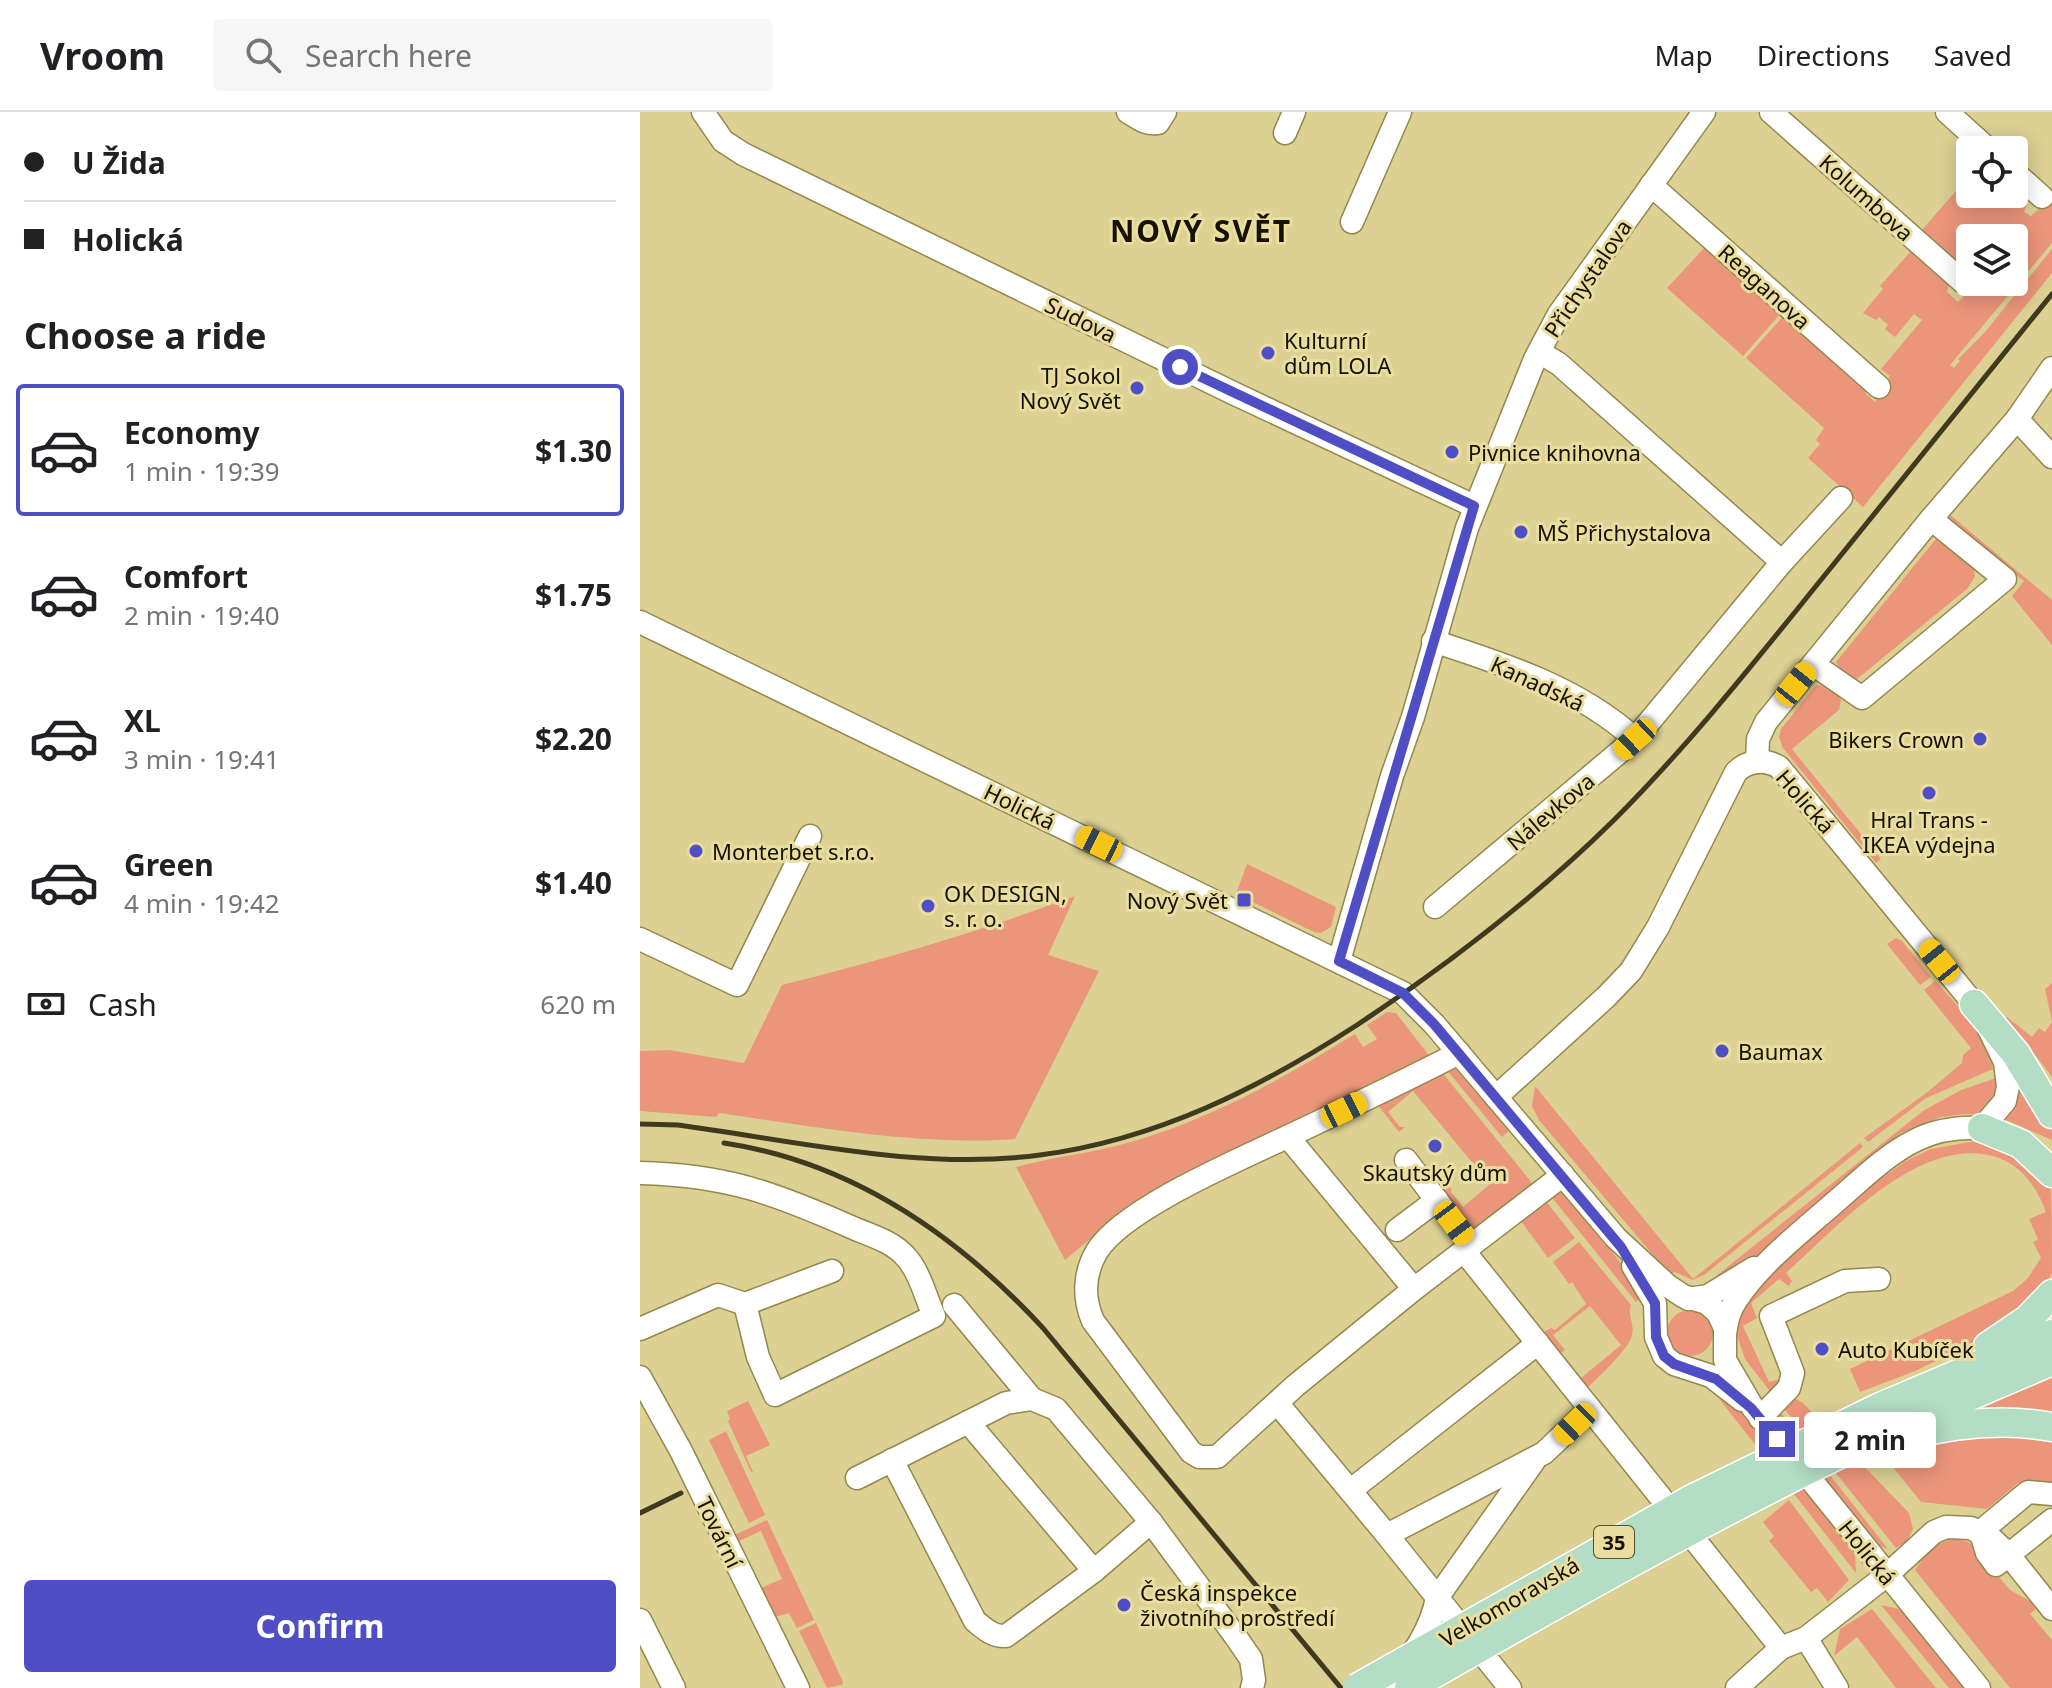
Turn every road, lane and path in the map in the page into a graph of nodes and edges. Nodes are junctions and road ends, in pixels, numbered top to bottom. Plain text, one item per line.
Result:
1 (703, 112) edge
2 (1128, 112) edge
3 (1165, 112) edge
4 (1294, 112) edge
5 (1400, 112) edge
6 (1704, 112) edge
7 (1771, 112) edge
8 (1947, 112) edge
9 (1285, 133) dead end
10 (1974, 136) edge
11 (2028, 184) edge
12 (1651, 185) junction
13 (2042, 197) dead end
14 (1352, 222) dead end
15 (1956, 276) edge
16 (1539, 352) junction
17 (2052, 368) edge
18 (1879, 387) dead end
19 (2017, 419) junction
20 (2052, 457) edge
21 (1841, 498) dead end
22 (1474, 506) junction
23 (1931, 519) junction
24 (1782, 562) junction
25 (640, 622) edge
26 (1433, 641) junction
27 (1813, 664) junction
28 (1635, 739) junction
29 (1757, 762) junction
30 (810, 836) dead end
31 (1435, 907) dead end
32 (640, 939) edge
33 (1339, 961) junction
34 (1974, 1004) junction
35 (1459, 1053) junction
36 (1496, 1097) junction
37 (2052, 1114) edge
38 (1982, 1128) junction
39 (1288, 1137) junction
40 (2052, 1151) edge
41 (1406, 1160) dead end
42 (640, 1173) edge
43 (2052, 1173) edge
44 (1563, 1175) junction
45 (1437, 1200) junction
46 (1608, 1229) junction
47 (1397, 1230) dead end
48 (1467, 1248) junction
49 (1772, 1258) junction
50 (832, 1271) dead end
51 (1879, 1279) dead end
52 (1414, 1289) junction
53 (2052, 1294) edge
54 (1694, 1299) junction
55 (745, 1304) junction
56 (954, 1305) dead end
57 (640, 1329) edge
58 (1656, 1330) junction
59 (2052, 1334) edge
60 (1725, 1338) junction
61 (1538, 1343) junction
62 (2052, 1361) edge
63 (1686, 1368) junction
64 (640, 1377) edge
65 (1930, 1385) junction
66 (1032, 1399) junction
67 (1278, 1404) junction
68 (1590, 1409) junction
69 (1759, 1416) junction
70 (968, 1422) junction
71 (1886, 1426) junction
72 (2052, 1427) edge
73 (1537, 1457) junction
74 (892, 1460) junction
75 (857, 1478) dead end
76 (1351, 1490) junction
77 (2052, 1494) edge
78 (2011, 1506) junction
79 (1151, 1522) junction
80 (1980, 1532) junction
81 (2034, 1534) edge
82 (1387, 1535) junction
83 (1094, 1571) junction
84 (1887, 1575) junction
85 (1437, 1598) junction
86 (2052, 1609) edge
87 (640, 1620) edge
88 (1806, 1638) junction
89 (1781, 1648) junction
90 (674, 1688) edge
91 (798, 1688) edge
92 (1252, 1688) edge
93 (1357, 1688) edge
94 (1387, 1688) edge
95 (1409, 1688) edge
96 (1510, 1688) edge
97 (1737, 1688) edge
98 (1837, 1688) edge
99 (1979, 1688) edge

1 - 22 street, Sudova
2 - 3 street
4 - 9 street
5 - 14 street
6 - 12 street, Přichystalova
7 - 15 street, Kolumbova
8 - 10 street
11 - 13 street
12 - 16 street, Přichystalova
12 - 18 street, Reaganova
16 - 22 street, Přichystalova
16 - 24 street
17 - 19 street
19 - 20 street
19 - 23 street
21 - 24 street, Nálevkova
22 - 26 street, Přichystalova
23 - 27 street
23 - 27 street
24 - 28 street, Nálevkova
25 - 33 street, Holická
26 - 28 street, Kanadská
26 - 33 street, Přichystalova
27 - 29 street
28 - 31 street, Nálevkova
29 - 34 street, Holická
29 - 36 street, Holická
30 - 32 street
33 - 35 street, Holická
34 - 37 main road
34 - 38 street, Holická
35 - 36 street, Holická
35 - 39 street
36 - 44 street, Holická
38 - 40 main road
38 - 43 main road
38 - 49 street
39 - 52 street
39 - 67 street
41 - 45 street
42 - 55 street
44 - 46 street, Holická
44 - 48 street
45 - 47 street
45 - 48 street
46 - 54 street, Holická
46 - 58 street, Holická
48 - 52 street
48 - 61 street
49 - 54 street
49 - 60 street
50 - 55 street
51 - 69 street
52 - 67 street
53 - 65 main road
54 - 58 street
54 - 60 street, Holická
55 - 57 street
56 - 66 street
58 - 63 street, Holická
59 - 65 main road, Velkomoravská / 35
60 - 63 street
60 - 69 street, Holická
61 - 68 street
61 - 76 street
62 - 71 main road, Velkomoravská / 35
63 - 69 street, Holická
64 - 91 street, Tovární
65 - 71 main road, Velkomoravská / 35
66 - 70 street
66 - 79 street
67 - 76 street
68 - 73 street
68 - 89 street
69 - 84 street, Holická
70 - 74 street
70 - 83 street
71 - 72 main road
71 - 93 main road, Velkomoravská / 35, bridge
71 - 95 main road, Velkomoravská / 35, bridge
73 - 82 street
73 - 85 street
74 - 75 street
74 - 83 street
76 - 82 street
77 - 78 street
78 - 80 street
78 - 81 street
78 - 81 street
79 - 83 street
79 - 92 street
80 - 81 street
80 - 84 street
81 - 86 street
82 - 85 street
84 - 88 street
84 - 99 street, Holická
85 - 94 street
85 - 96 street
87 - 90 street
88 - 89 street
88 - 98 street
89 - 97 street

